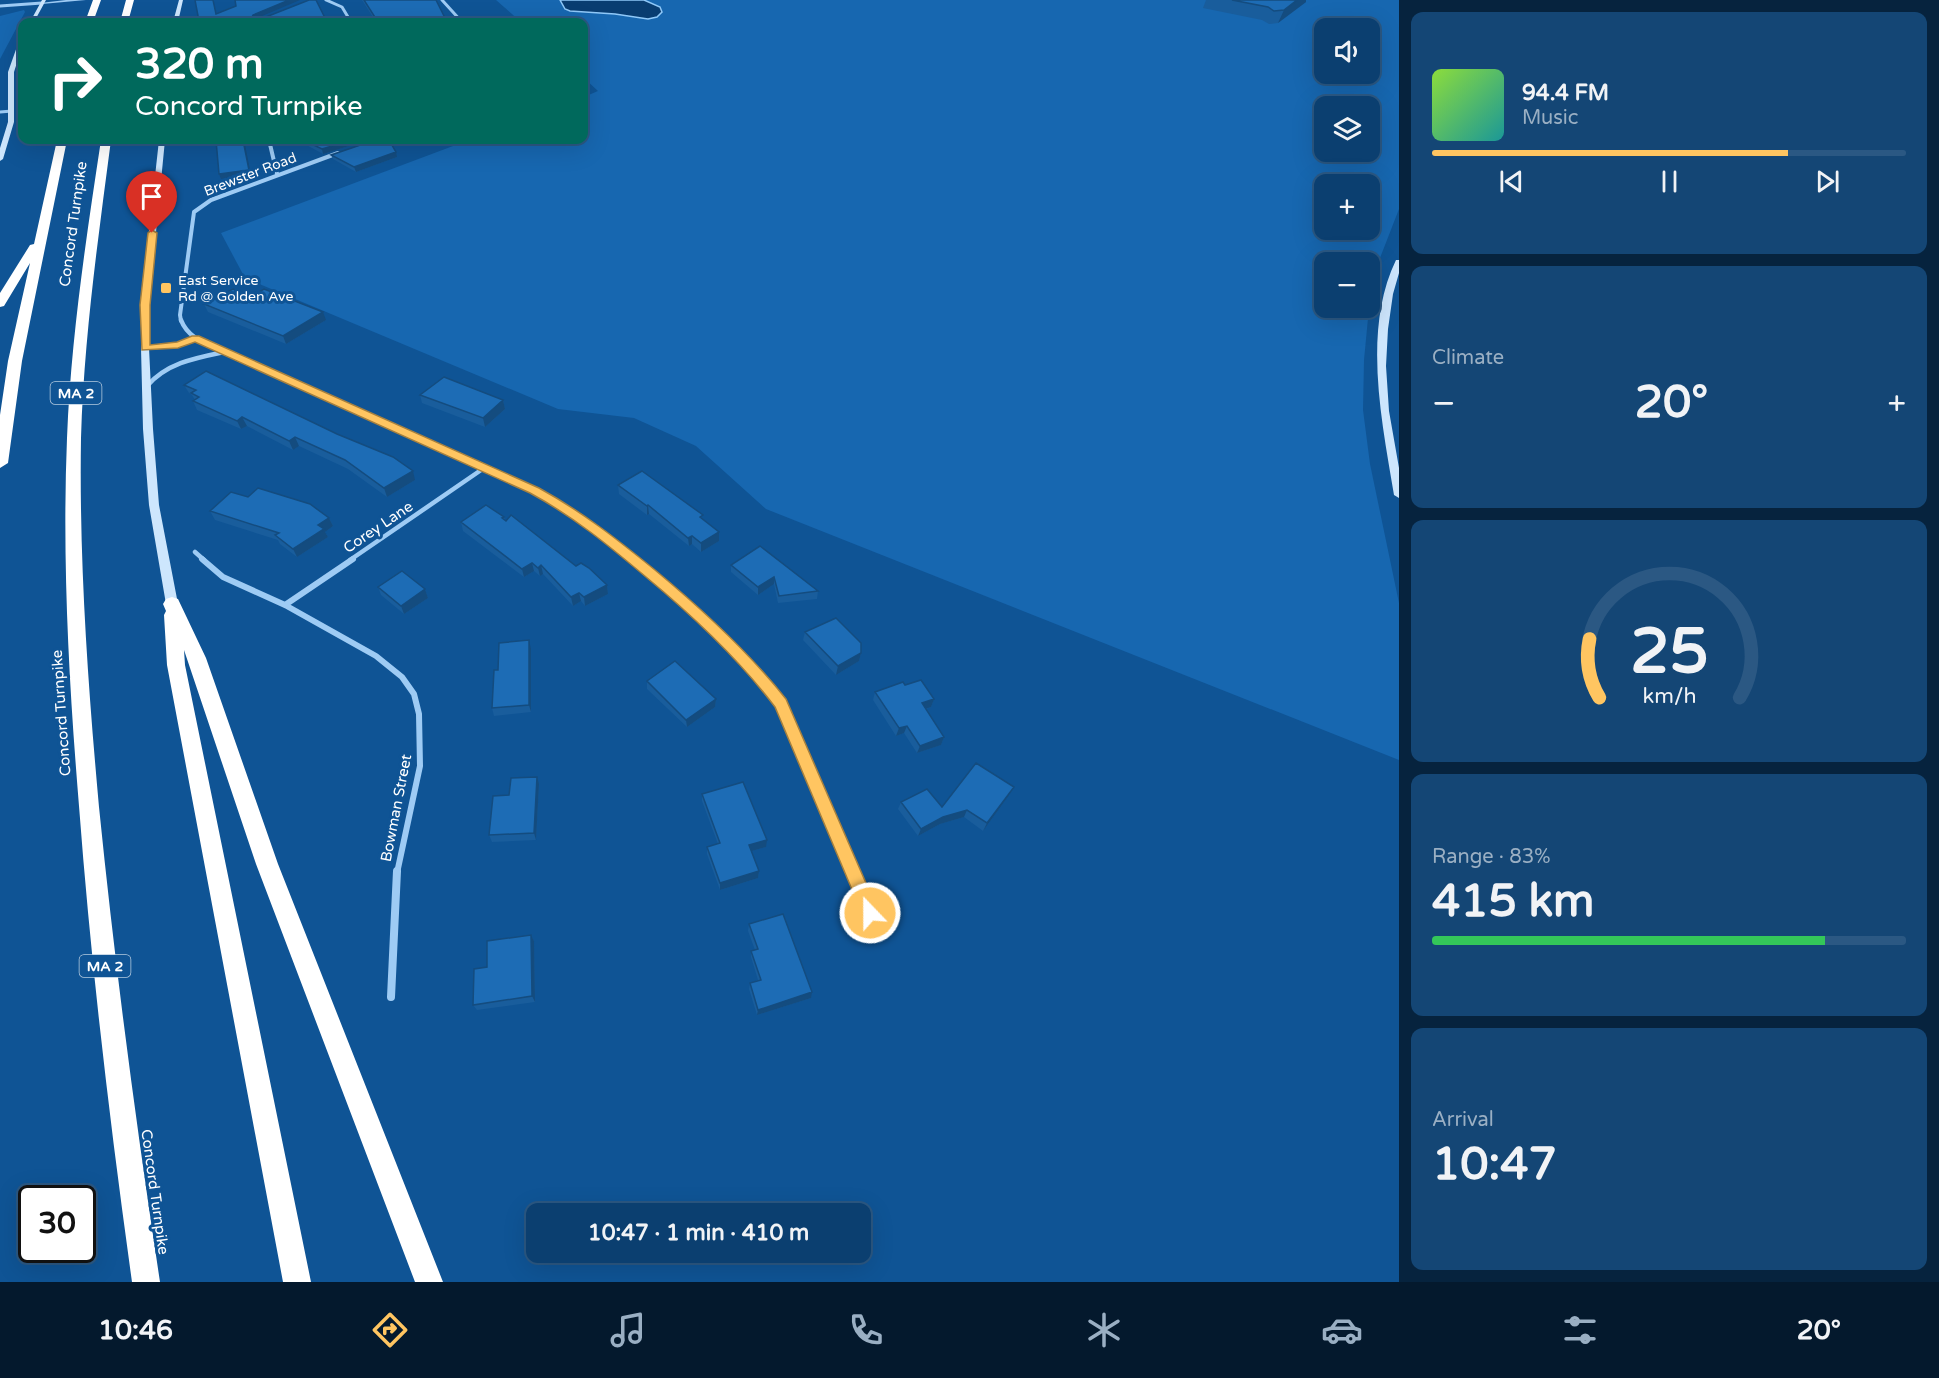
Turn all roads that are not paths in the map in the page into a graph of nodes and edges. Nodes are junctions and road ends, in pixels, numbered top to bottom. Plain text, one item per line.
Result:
1 (84, 0) edge
2 (181, 0) edge
3 (326, 0) edge
4 (442, 0) edge
5 (129, 1) edge
6 (43, 2) edge
7 (94, 2) edge
8 (0, 6) edge
9 (34, 18) edge
10 (90, 18) edge
11 (125, 18) edge
12 (176, 18) edge
13 (349, 18) edge
14 (458, 18) edge
15 (18, 52) edge
16 (12, 111) junction
17 (0, 112) edge
18 (61, 144) edge
19 (105, 144) edge
20 (162, 144) edge
21 (270, 144) edge
22 (342, 151) edge
23 (0, 159) edge
24 (277, 174) junction
25 (42, 232) junction
26 (1399, 262) edge
27 (0, 303) edge
28 (196, 338) junction
29 (146, 348) junction
30 (224, 352) junction
31 (147, 387) junction
32 (0, 463) edge
33 (484, 468) junction
34 (1399, 495) edge
35 (195, 552) dead end
36 (172, 604) junction
37 (285, 604) junction
38 (870, 913) dead end
39 (391, 997) dead end
40 (147, 1282) edge
41 (297, 1282) edge
42 (429, 1282) edge

1 - 6 street
2 - 12 main road
3 - 13 street
4 - 14 street
5 - 11 highway
6 - 8 street
6 - 9 main road
7 - 10 highway
15 - 16 main road
16 - 17 street
16 - 23 main road
18 - 25 highway, Concord Turnpike
19 - 40 highway, Concord Turnpike / MA 2
20 - 29 main road
21 - 24 street
22 - 24 street, Brewster Road
24 - 28 street, Brewster Road
25 - 27 highway
25 - 32 highway, Concord Turnpike
26 - 34 main road
28 - 29 street
28 - 30 street
29 - 31 main road
30 - 31 street
30 - 33 street
31 - 36 main road
33 - 37 street, Corey Lane
33 - 38 street
35 - 37 street, Bowman Street
36 - 41 highway
36 - 42 highway
37 - 39 street, Bowman Street

